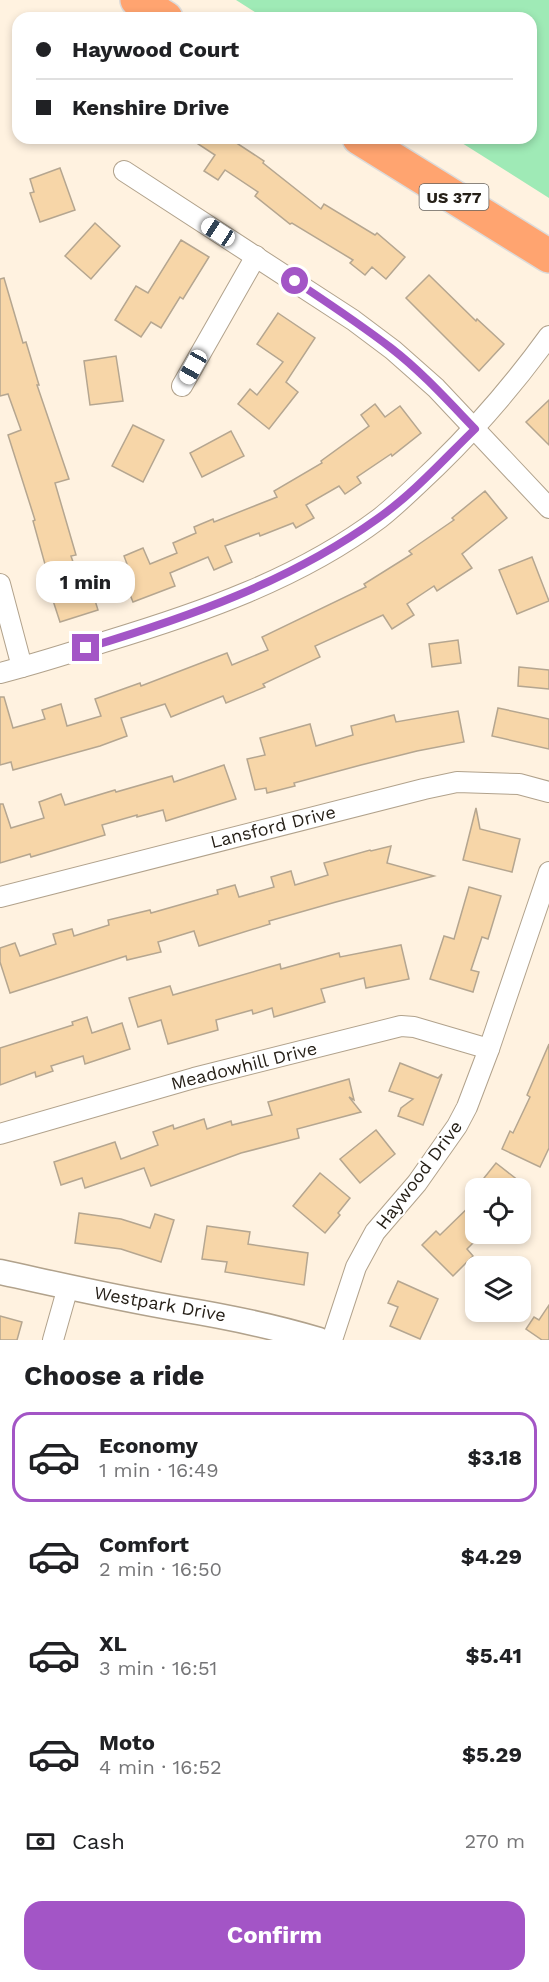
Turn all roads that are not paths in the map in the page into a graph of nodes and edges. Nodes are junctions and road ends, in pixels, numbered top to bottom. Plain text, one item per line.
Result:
1 (136, 0) edge
2 (156, 12) edge
3 (369, 144) edge
4 (124, 171) dead end
5 (549, 255) edge
6 (256, 256) junction
7 (549, 336) edge
8 (182, 386) dead end
9 (475, 429) junction
10 (549, 508) edge
11 (0, 584) edge
12 (22, 667) junction
13 (0, 673) edge
14 (549, 792) edge
15 (549, 872) edge
16 (0, 897) edge
17 (489, 1049) junction
18 (0, 1134) edge
19 (0, 1272) edge
20 (68, 1287) junction
21 (53, 1340) edge
22 (319, 1340) edge
23 (332, 1340) edge

1 - 2 highway
3 - 5 highway, US 377
4 - 6 street
6 - 8 street
6 - 9 street
7 - 9 street
9 - 10 street
9 - 12 street
11 - 12 street
12 - 13 street
14 - 16 street, Lansford Drive
15 - 17 street, Haywood Drive
17 - 18 street, Meadowhill Drive
17 - 23 street, Haywood Drive
19 - 20 street, Westpark Drive
20 - 21 street
20 - 22 street, Westpark Drive

